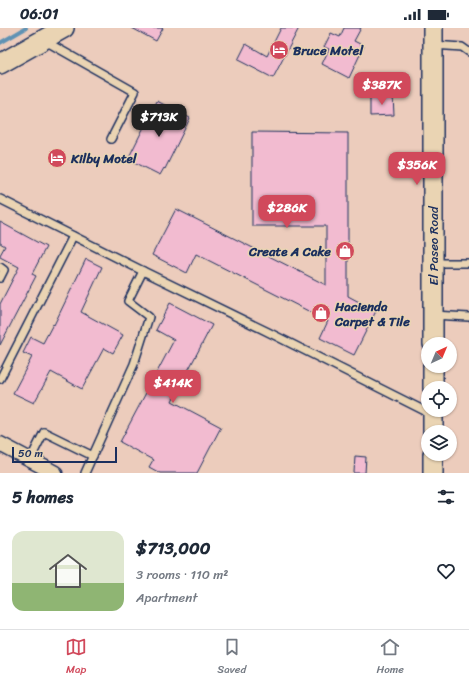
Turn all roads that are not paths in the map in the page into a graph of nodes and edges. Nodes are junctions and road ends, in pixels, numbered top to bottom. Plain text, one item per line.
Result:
1 (64, 28) edge
2 (433, 36) edge
3 (44, 40) junction
4 (469, 52) edge
5 (0, 64) edge
6 (111, 140) dead end
7 (0, 199) edge
8 (73, 236) junction
9 (433, 263) junction
10 (469, 263) edge
11 (0, 267) edge
12 (143, 271) junction
13 (0, 278) edge
14 (433, 314) junction
15 (469, 316) edge
16 (433, 337) edge
17 (0, 379) edge
18 (432, 419) edge
19 (0, 444) edge
20 (93, 456) junction
21 (30, 460) junction
22 (432, 461) edge
23 (55, 473) edge
24 (86, 473) edge
25 (432, 473) edge

1 - 3 main road
2 - 4 lane
2 - 9 main road, El Paseo Road
3 - 5 main road
3 - 6 lane
7 - 8 lane
8 - 12 lane
8 - 17 lane
9 - 10 lane
9 - 14 main road, El Paseo Road
11 - 13 lane
12 - 18 lane
12 - 20 lane
14 - 15 lane
14 - 16 main road, El Paseo Road
19 - 21 street
20 - 21 lane
20 - 24 lane
21 - 23 street
22 - 25 main road

